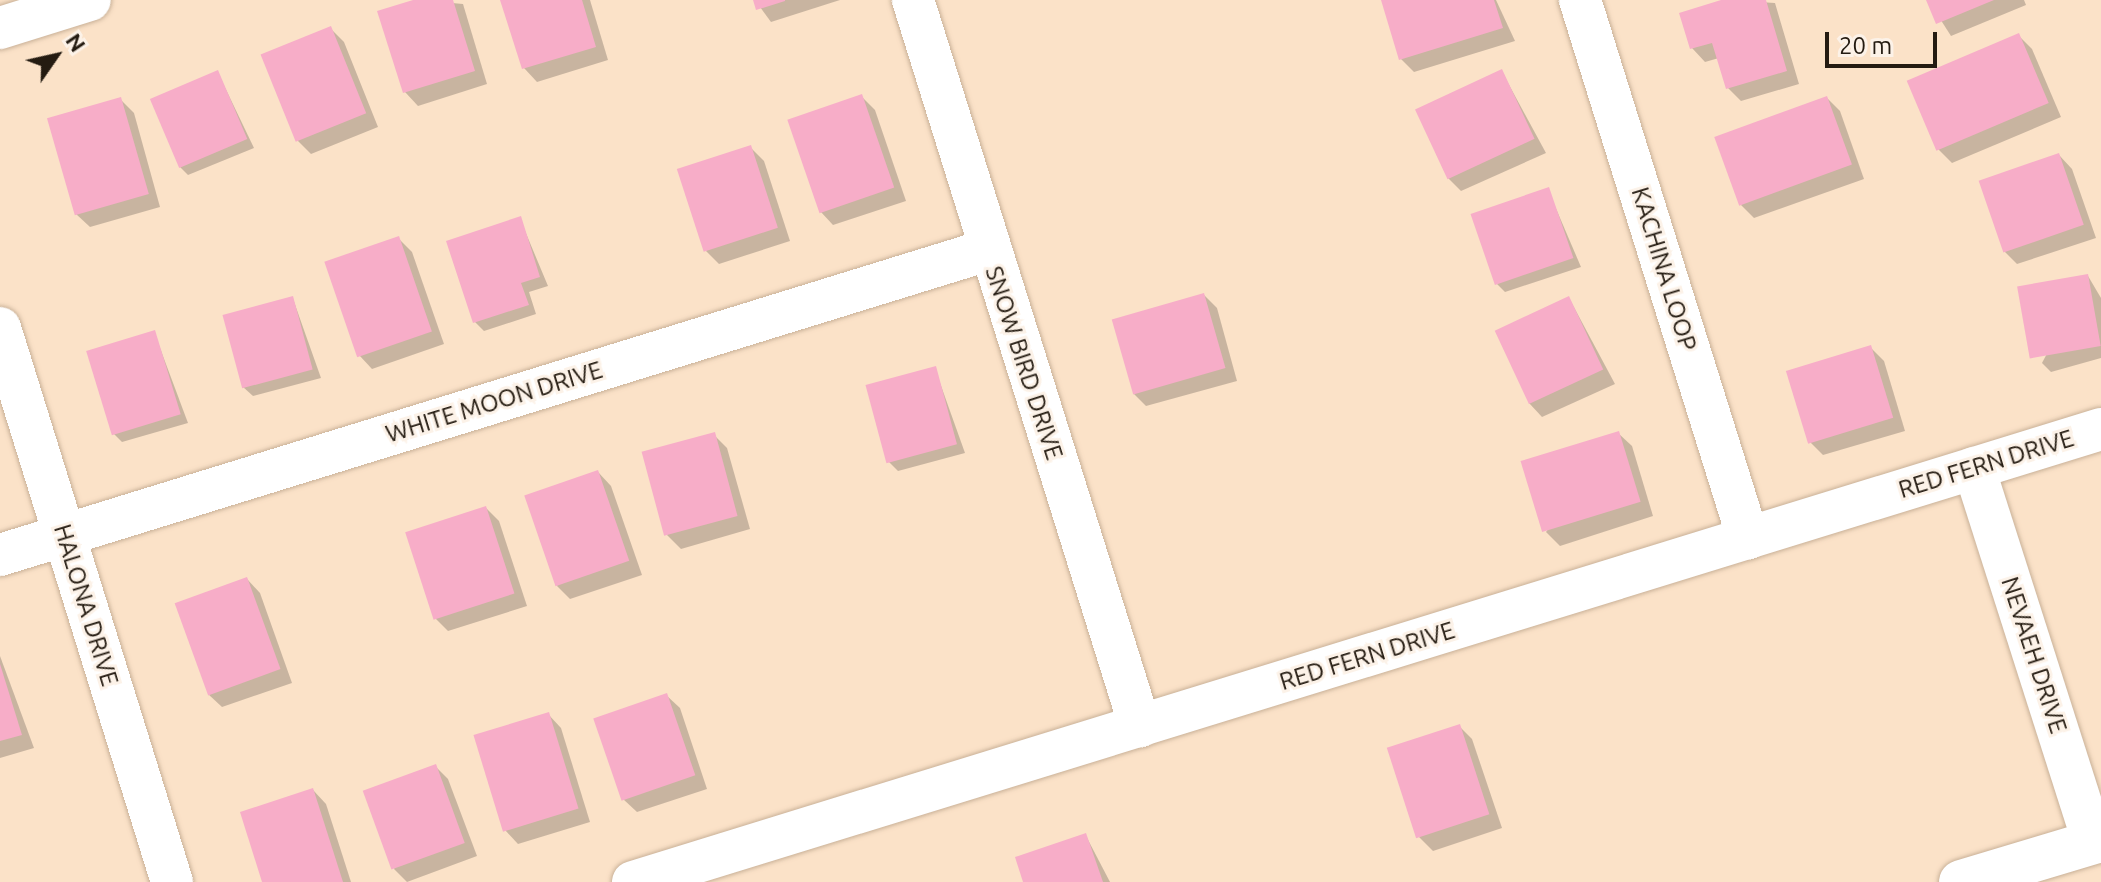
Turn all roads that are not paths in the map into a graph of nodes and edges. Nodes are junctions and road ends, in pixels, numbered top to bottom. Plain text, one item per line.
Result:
1 (90, 0) edge
2 (913, 0) edge
3 (1580, 0) edge
4 (0, 28) edge
5 (988, 250) junction
6 (0, 328) edge
7 (2101, 429) edge
8 (1974, 468) junction
9 (64, 535) junction
10 (1748, 538) junction
11 (0, 555) edge
12 (1140, 726) junction
13 (2097, 841) edge
14 (172, 882) edge
15 (633, 882) edge
16 (1961, 882) edge

1 - 4 street
2 - 5 street, SNOW BIRD DRIVE
3 - 10 street, KACHINA LOOP
5 - 9 street, WHITE MOON DRIVE
5 - 12 street, SNOW BIRD DRIVE
6 - 9 street, HALONA DRIVE
7 - 8 street, RED FERN DRIVE
8 - 10 street, RED FERN DRIVE
8 - 13 street, NEVAEH DRIVE
9 - 11 street, WHITE MOON DRIVE
9 - 14 street, HALONA DRIVE
10 - 12 street, RED FERN DRIVE
12 - 15 street, RED FERN DRIVE
13 - 16 main road

